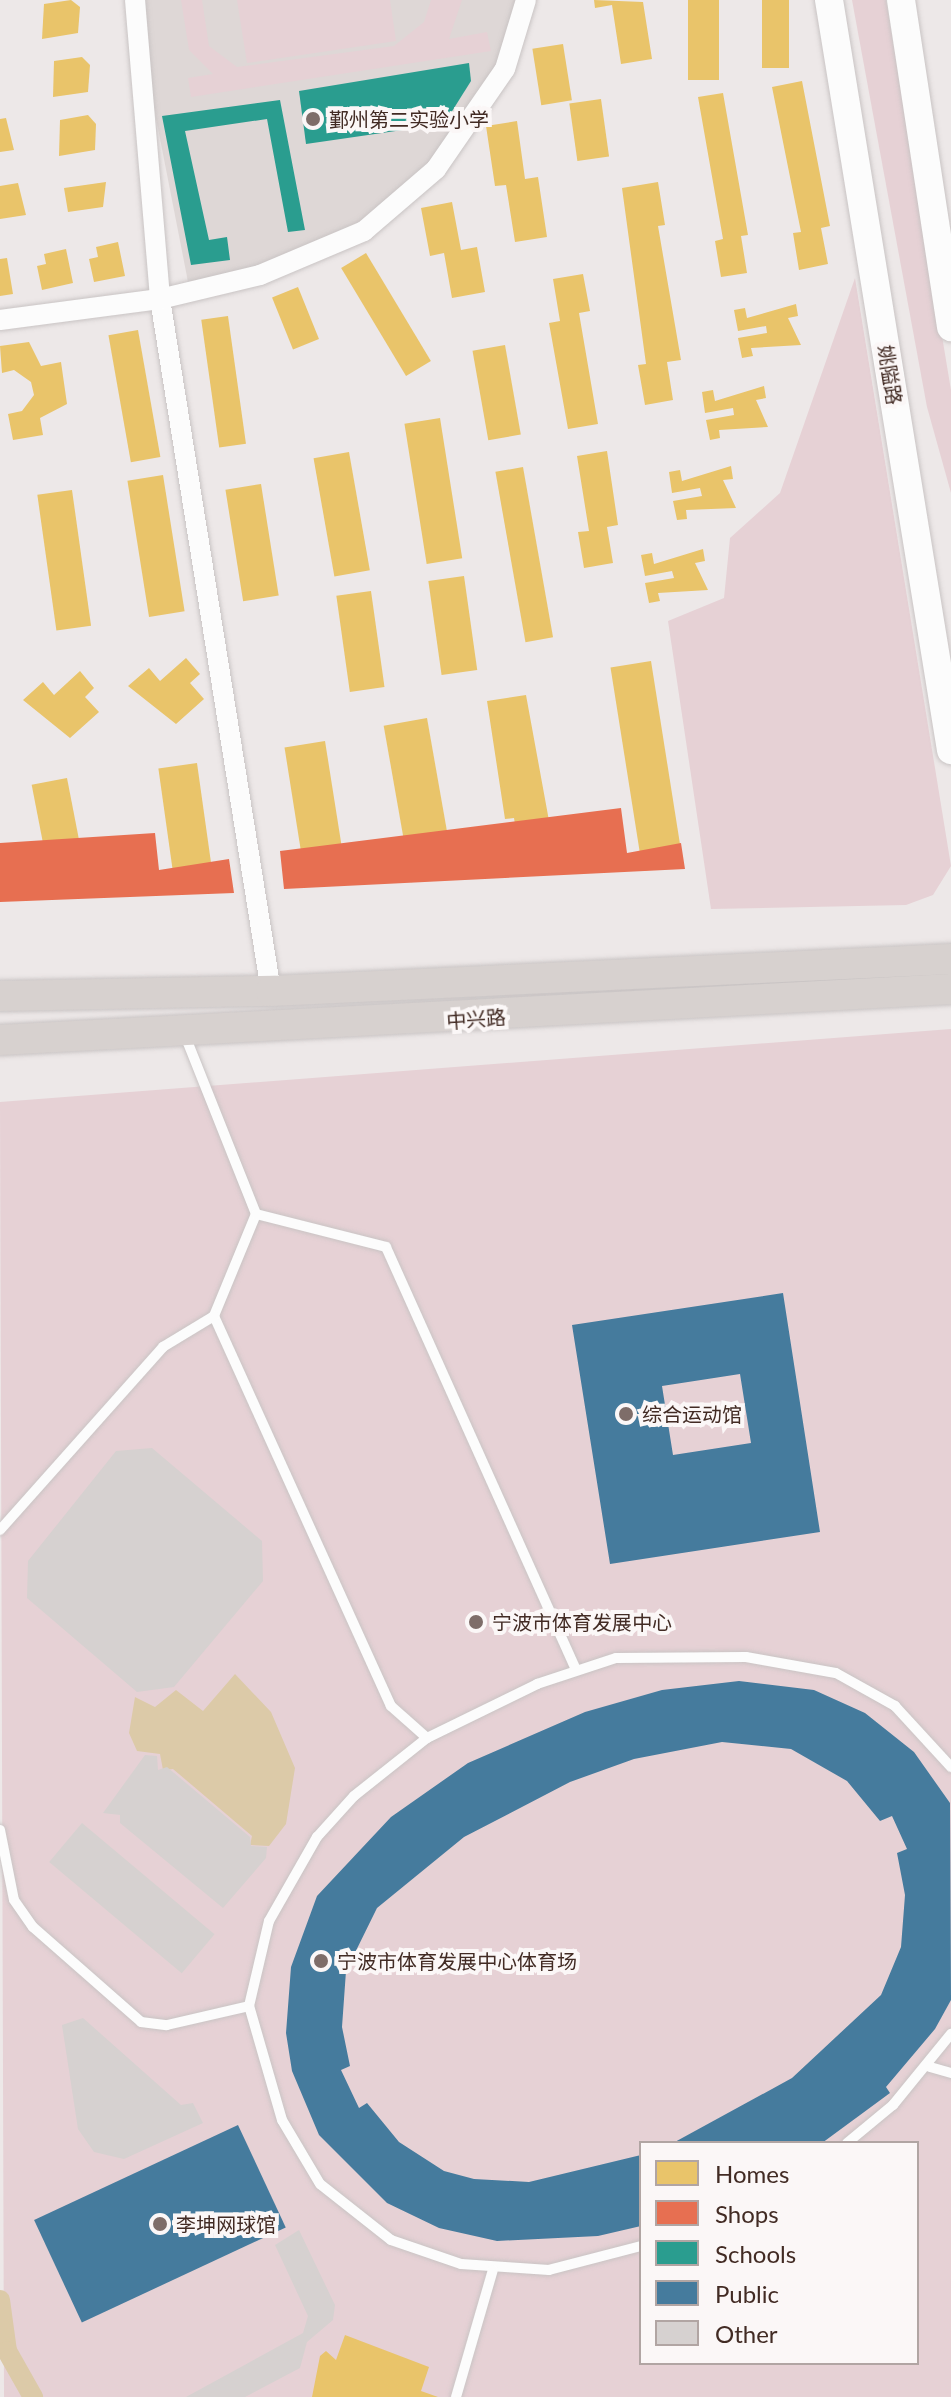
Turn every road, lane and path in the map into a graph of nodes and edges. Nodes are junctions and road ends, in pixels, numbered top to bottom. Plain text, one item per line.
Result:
1 (135, 0) edge
2 (526, 0) edge
3 (829, 0) edge
4 (901, 0) edge
5 (160, 299) junction
6 (0, 320) edge
7 (951, 327) edge
8 (951, 750) edge
9 (951, 959) edge
10 (951, 989) edge
11 (271, 991) junction
12 (0, 996) edge
13 (184, 1033) junction
14 (0, 1040) edge
15 (256, 1214) junction
16 (214, 1316) junction
17 (0, 1530) edge
18 (575, 1668) junction
19 (427, 1738) junction
20 (951, 1767) edge
21 (0, 1830) edge
22 (249, 2006) junction
23 (951, 2034) edge
24 (930, 2067) junction
25 (951, 2073) edge
26 (849, 2141) edge
27 (639, 2247) edge
28 (493, 2270) junction
29 (456, 2397) edge

1 - 5 street
2 - 5 street
3 - 8 main road, 姚隘路
4 - 7 main road
5 - 6 street
5 - 11 street
9 - 11 main road, 中兴路
10 - 13 main road, 中兴路
11 - 12 main road, 中兴路
13 - 14 main road, 中兴路
13 - 15 lane
15 - 16 lane
15 - 18 lane
16 - 17 lane
16 - 19 lane
18 - 19 lane
18 - 20 lane
19 - 22 lane
21 - 22 lane
22 - 28 lane
23 - 24 lane
24 - 25 lane
24 - 26 lane
27 - 28 lane
28 - 29 lane

